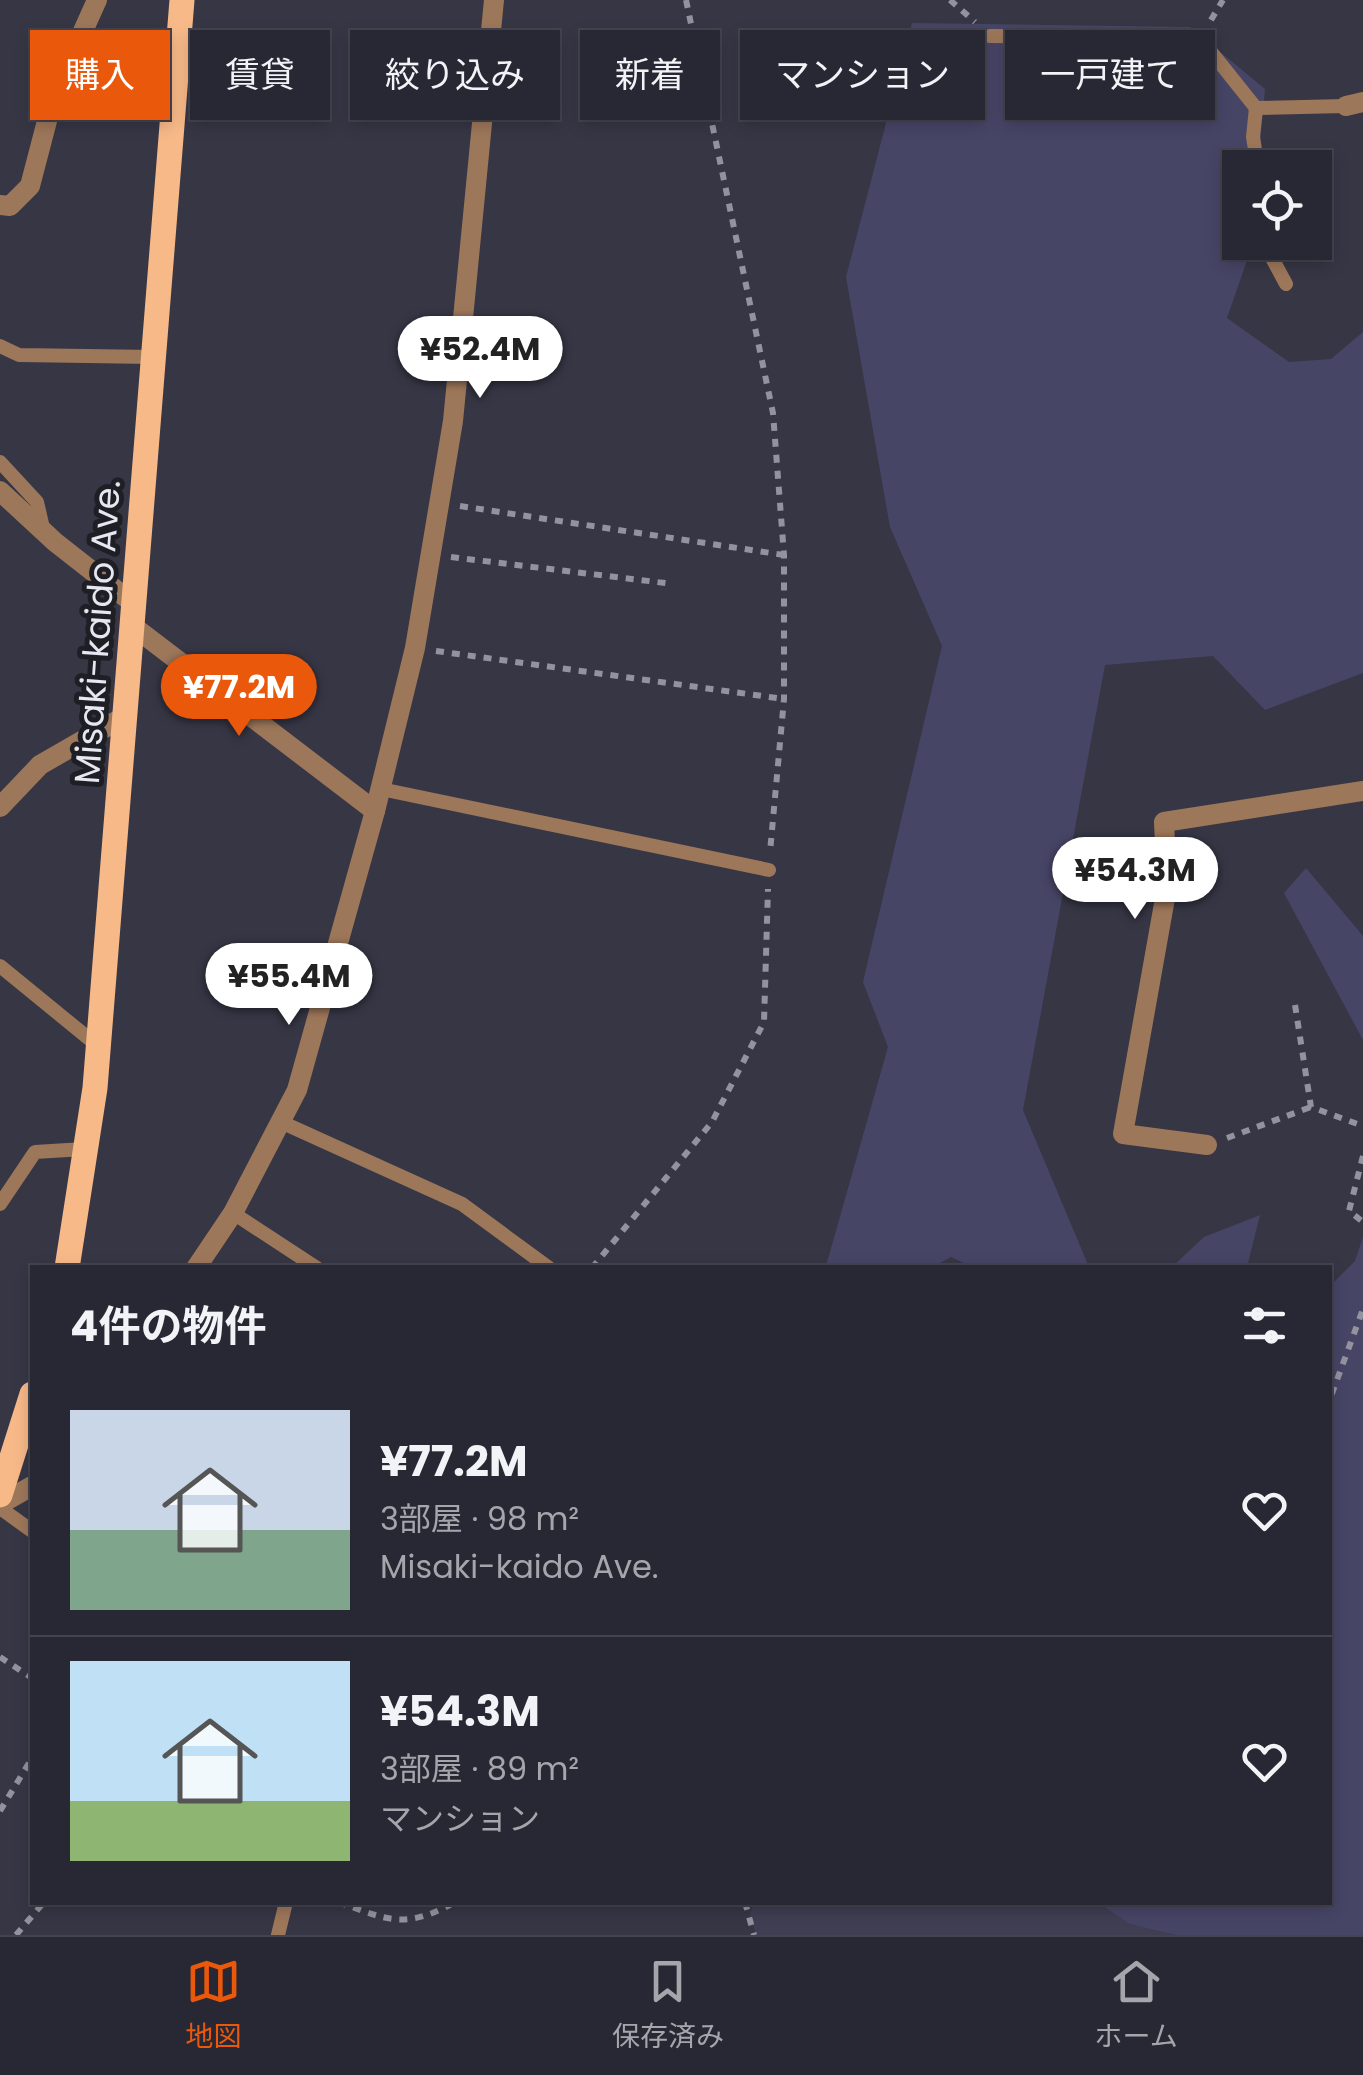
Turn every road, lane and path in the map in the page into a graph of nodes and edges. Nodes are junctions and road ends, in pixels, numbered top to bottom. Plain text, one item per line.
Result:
1 (97, 0) edge
2 (182, 0) edge
3 (494, 0) edge
4 (686, 0) edge
5 (950, 0) edge
6 (990, 36) joint
7 (1354, 104) edge
8 (1256, 108) junction
9 (1255, 150) edge
10 (0, 205) edge
11 (1273, 260) edge
12 (1286, 284) dead end
13 (0, 346) edge
14 (154, 357) junction
15 (0, 462) edge
16 (0, 491) edge
17 (439, 503) junction
18 (43, 528) junction
19 (430, 554) junction
20 (784, 554) junction
21 (673, 584) dead end
22 (134, 616) junction
23 (414, 648) junction
24 (784, 699) junction
25 (127, 715) junction
26 (381, 789) junction
27 (1363, 791) edge
28 (0, 807) edge
29 (376, 811) junction
30 (769, 870) junction
31 (0, 966) edge
32 (1295, 1005) dead end
33 (99, 1046) junction
34 (1311, 1106) junction
35 (281, 1122) junction
36 (1363, 1126) edge
37 (1208, 1145) joint
38 (84, 1150) junction
39 (1363, 1156) edge
40 (0, 1204) edge
41 (234, 1213) junction
42 (1363, 1222) edge
43 (68, 1265) edge
44 (198, 1265) edge
45 (312, 1265) edge
46 (546, 1265) edge
47 (594, 1265) edge
48 (1363, 1308) edge
49 (1332, 1393) edge
50 (30, 1400) edge
51 (30, 1487) edge
52 (0, 1495) edge
53 (0, 1506) edge
54 (30, 1529) edge
55 (0, 1657) edge
56 (30, 1677) edge
57 (30, 1761) edge
58 (0, 1811) edge
59 (41, 1905) edge
60 (285, 1905) edge
61 (346, 1905) edge
62 (450, 1905) edge
63 (746, 1905) edge
64 (16, 1935) edge
65 (278, 1935) edge
66 (754, 1935) edge

1 - 10 street
2 - 14 main road, Misaki-kaido Ave.
3 - 17 street
4 - 20 path
5 - 6 path
6 - 8 lane
7 - 8 lane
8 - 9 lane
11 - 12 lane
13 - 14 lane
14 - 22 main road, Misaki-kaido Ave.
15 - 18 lane
16 - 18 street
17 - 19 street
17 - 20 path
18 - 22 street
19 - 21 path
19 - 23 street
20 - 24 path
22 - 25 main road, Misaki-kaido Ave.
22 - 29 street
23 - 24 path
23 - 26 street
24 - 30 path
25 - 28 street
25 - 33 main road, Misaki-kaido Ave.
26 - 29 street
26 - 30 lane
27 - 37 street
29 - 35 street
30 - 47 path
31 - 33 lane
32 - 34 path
33 - 38 main road, Misaki-kaido Ave.
34 - 36 path
34 - 37 path
35 - 41 street
35 - 46 lane
38 - 40 lane
38 - 43 main road, Misaki-kaido Ave.
39 - 42 path
41 - 44 street
41 - 45 lane
48 - 49 path
50 - 52 main road
51 - 53 street
53 - 54 lane
55 - 56 path
57 - 58 path
59 - 64 path
60 - 65 lane
61 - 62 path
63 - 66 path

